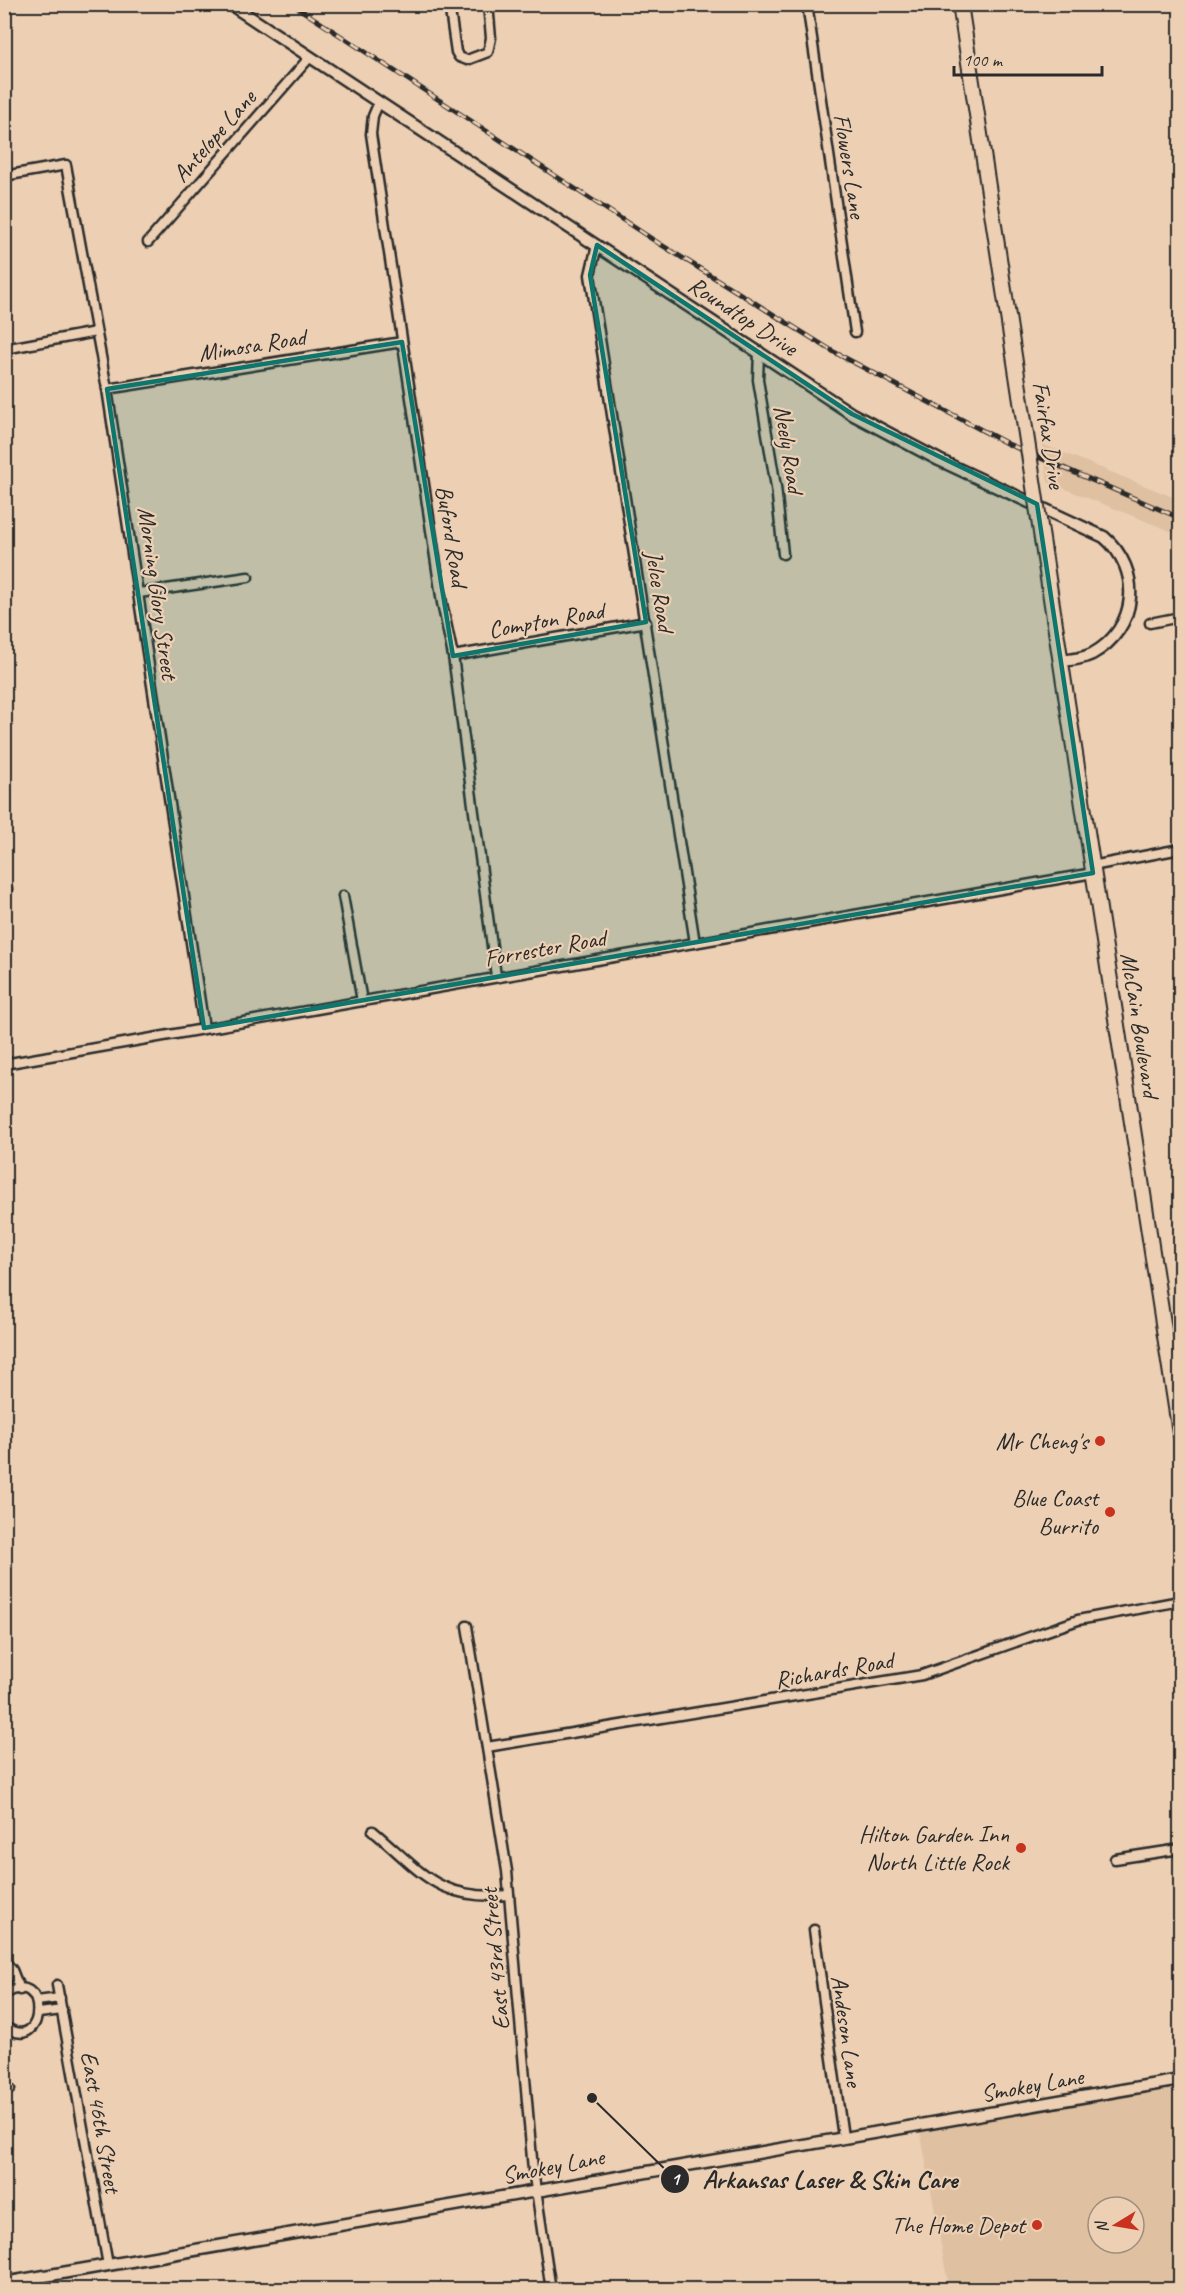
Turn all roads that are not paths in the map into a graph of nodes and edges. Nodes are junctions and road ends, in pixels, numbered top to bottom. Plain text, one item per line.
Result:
1 (230, 4) edge
2 (449, 4) edge
3 (488, 4) edge
4 (807, 4) edge
5 (960, 4) edge
6 (310, 57) junction
7 (379, 102) junction
8 (4, 176) edge
9 (148, 242) dead end
10 (597, 245) junction
11 (96, 332) junction
12 (855, 332) dead end
13 (402, 342) junction
14 (4, 349) edge
15 (759, 351) junction
16 (107, 389) junction
17 (783, 554) dead end
18 (248, 577) dead end
19 (139, 593) junction
20 (1180, 617) edge
21 (646, 622) junction
22 (1150, 623) dead end
23 (453, 656) junction
24 (1060, 661) junction
25 (1180, 849) edge
26 (1093, 869) junction
27 (343, 896) dead end
28 (695, 943) junction
29 (496, 976) junction
30 (362, 1001) junction
31 (204, 1028) junction
32 (4, 1064) edge
33 (1178, 1402) edge
34 (1180, 1433) edge
35 (1180, 1601) edge
36 (467, 1626) dead end
37 (487, 1747) junction
38 (373, 1831) dead end
39 (1180, 1849) edge
40 (1115, 1859) dead end
41 (509, 1895) junction
42 (814, 1930) dead end
43 (4, 1960) edge
44 (57, 1985) dead end
45 (20, 1989) junction
46 (4, 1995) edge
47 (60, 1998) junction
48 (37, 2001) junction
49 (62, 2010) junction
50 (39, 2013) junction
51 (4, 2026) edge
52 (1180, 2080) edge
53 (843, 2137) junction
54 (536, 2191) junction
55 (108, 2265) junction
56 (4, 2283) edge
57 (551, 2289) edge

1 - 6 street, Roundtop Drive
2 - 3 street
4 - 12 street, Flowers Lane
5 - 24 main road, Fairfax Drive, bridge
6 - 7 street, Roundtop Drive
6 - 9 street, Antelope Lane
7 - 10 street, Roundtop Drive
7 - 13 street, Buford Road
8 - 11 street, Morning Glory Street
10 - 15 street, Roundtop Drive
10 - 21 street, Jelce Road
11 - 14 street
11 - 16 street, Morning Glory Street
13 - 16 street, Mimosa Road
13 - 23 street, Buford Road
15 - 17 street, Neely Road
15 - 24 street, Roundtop Drive
16 - 19 street, Morning Glory Street
18 - 19 street
19 - 31 street, Morning Glory Street
20 - 22 street
21 - 23 street, Compton Road
21 - 28 street, Jelce Road
23 - 29 street, Buford Road
24 - 26 main road, Fairfax Drive
25 - 26 street, Forrester Road
26 - 28 street, Forrester Road
26 - 33 main road, McCain Boulevard
27 - 30 street
28 - 29 street, Forrester Road
29 - 30 street, Forrester Road
30 - 31 street, Forrester Road
31 - 32 street, Forrester Road
33 - 34 main road, McCain Boulevard
35 - 37 street, Richards Road
36 - 37 street, East 43rd Street
37 - 41 street, East 43rd Street
38 - 41 street
39 - 40 street
41 - 54 street, East 43rd Street
42 - 53 street, Andeson Lane
43 - 45 street
44 - 47 street, East 46th Street
45 - 46 street
45 - 48 street
47 - 48 street
47 - 49 street, East 46th Street
48 - 50 street
49 - 50 street
49 - 55 street, East 46th Street
50 - 51 street
52 - 53 street, Smokey Lane
53 - 54 street, Smokey Lane
54 - 55 street, Smokey Lane
54 - 57 street, East 43rd Street
55 - 56 street, Smokey Lane

